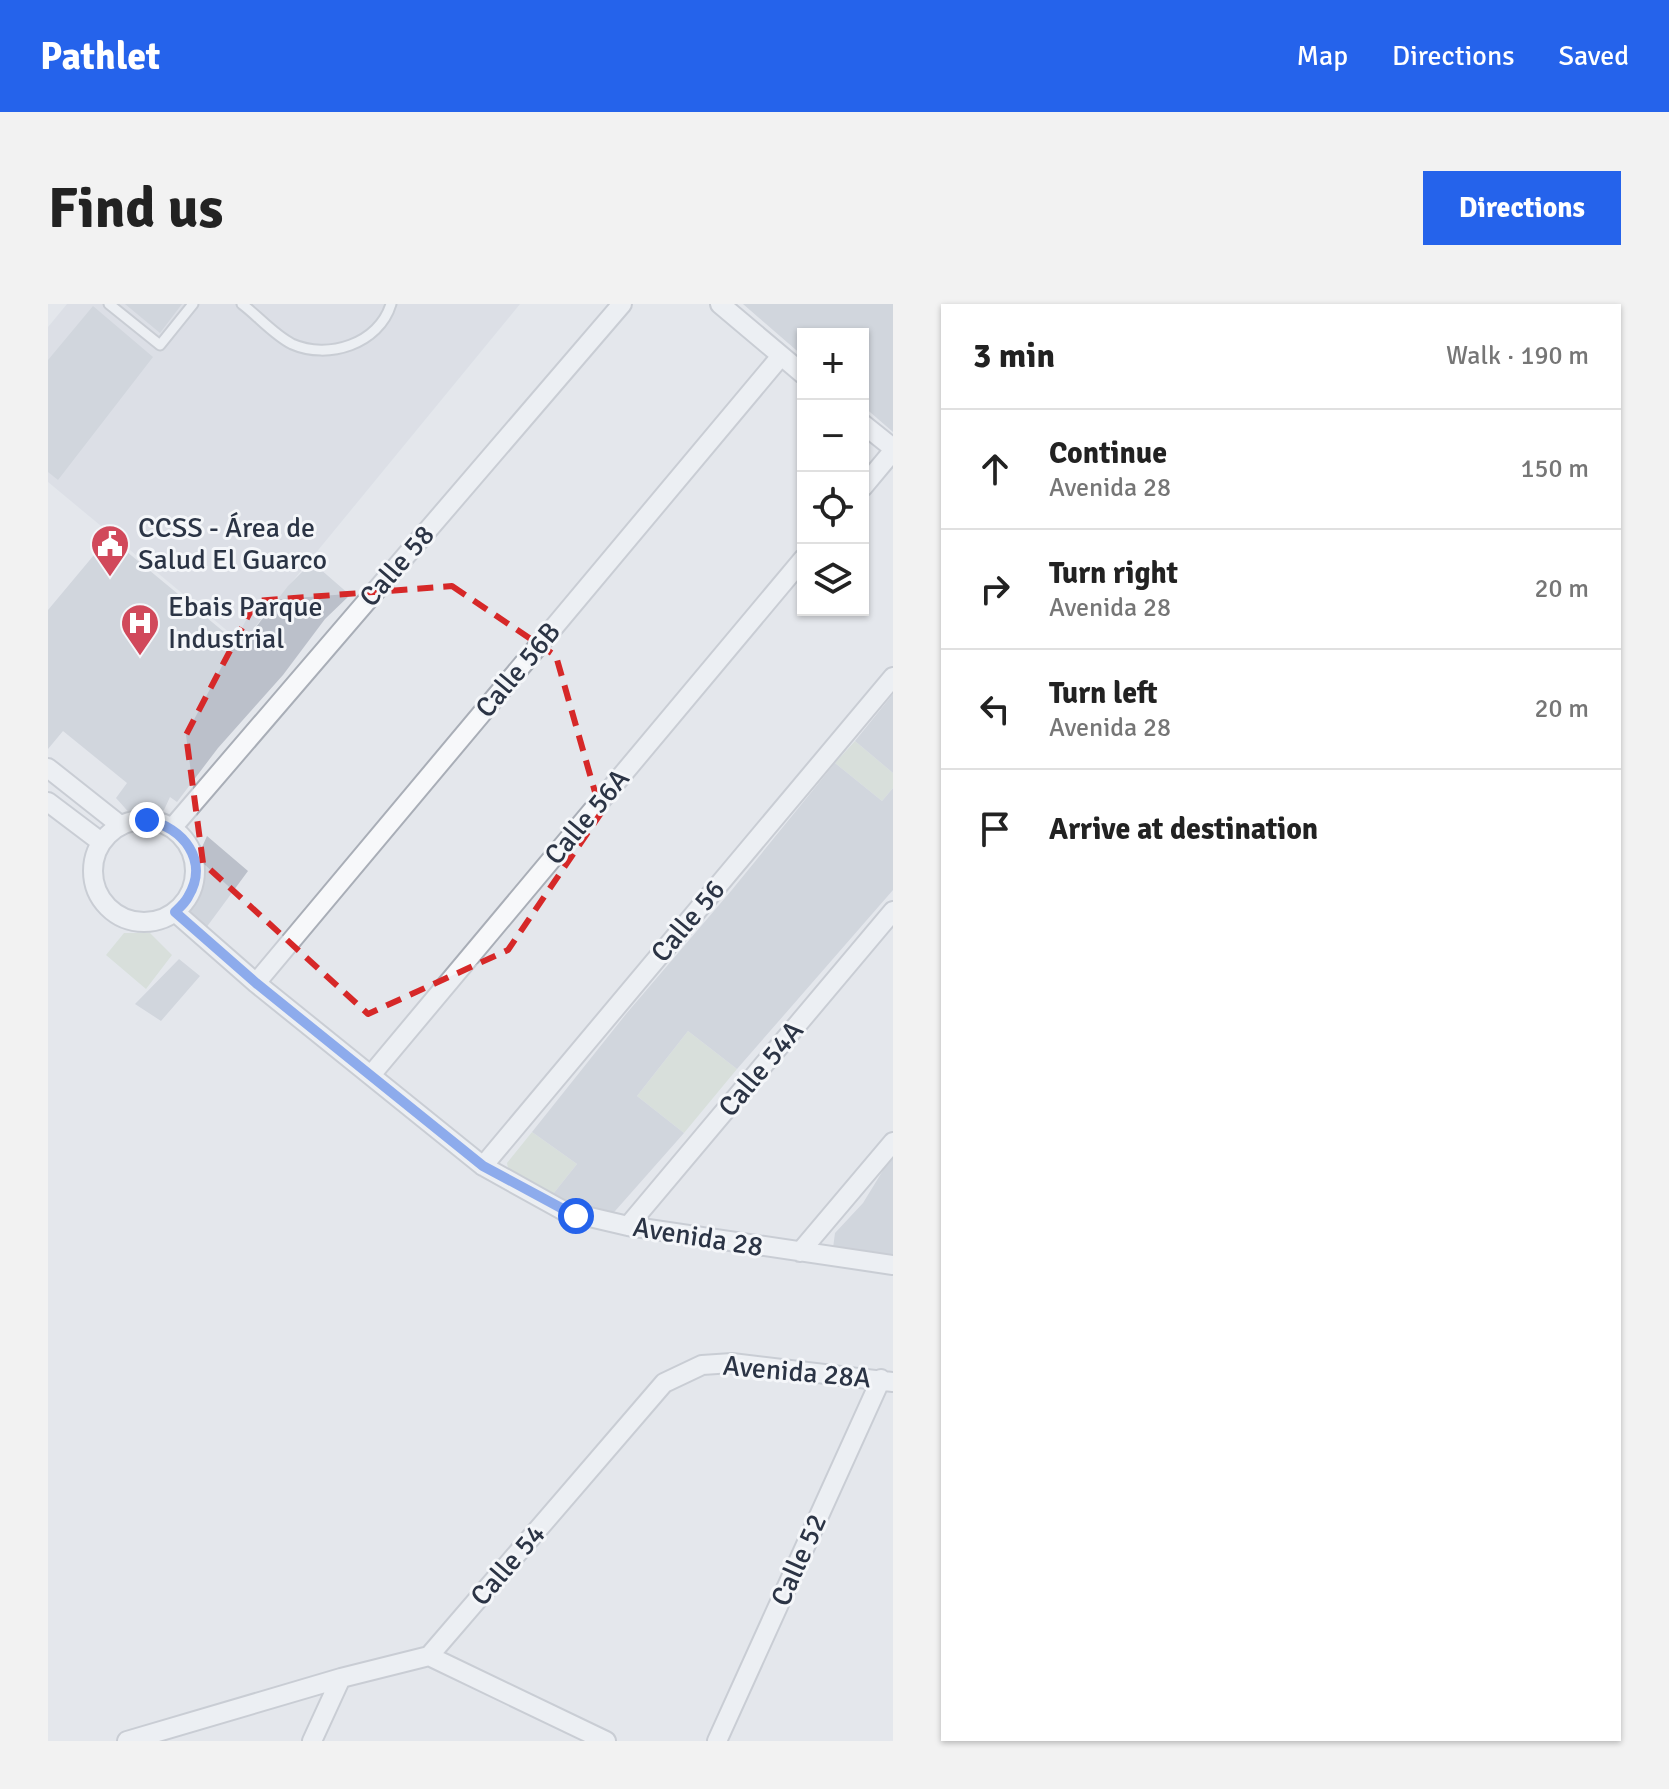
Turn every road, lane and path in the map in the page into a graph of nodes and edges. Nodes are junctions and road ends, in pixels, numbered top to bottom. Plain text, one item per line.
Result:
1 (109, 304) edge
2 (193, 304) edge
3 (242, 304) edge
4 (391, 304) edge
5 (622, 304) edge
6 (720, 304) edge
7 (781, 356) junction
8 (797, 369) edge
9 (869, 429) edge
10 (893, 450) edge
11 (869, 480) edge
12 (797, 566) edge
13 (893, 677) edge
14 (48, 768) edge
15 (48, 802) edge
16 (120, 825) junction
17 (172, 828) junction
18 (101, 842) junction
19 (893, 911) edge
20 (175, 912) junction
21 (256, 983) junction
22 (371, 1075) junction
23 (893, 1142) edge
24 (483, 1166) junction
25 (628, 1226) junction
26 (800, 1252) junction
27 (893, 1265) edge
28 (702, 1365) joint
29 (887, 1381) edge
30 (429, 1656) junction
31 (341, 1678) junction
32 (581, 1736) edge
33 (127, 1741) edge
34 (312, 1741) edge
35 (606, 1741) edge
36 (717, 1741) edge

1 - 2 lane
3 - 4 lane
5 - 17 street, Calle 58
6 - 7 street
7 - 8 street
7 - 21 street, Calle 56B
9 - 10 street
10 - 11 street
12 - 22 street, Calle 56A
13 - 24 street, Calle 56
14 - 16 street
15 - 18 street
16 - 17 street
16 - 18 street
17 - 20 street
18 - 20 street
19 - 25 street, Calle 54A
20 - 21 street, Avenida 28
21 - 22 street, Avenida 28
22 - 24 street, Avenida 28
23 - 26 street
24 - 25 street, Avenida 28
25 - 26 street, Avenida 28
26 - 27 street, Avenida 28
28 - 29 street, Avenida 28A
28 - 30 street, Calle 54
29 - 36 street, Calle 52
30 - 31 street
30 - 32 street
31 - 33 street
31 - 34 street
32 - 35 street

